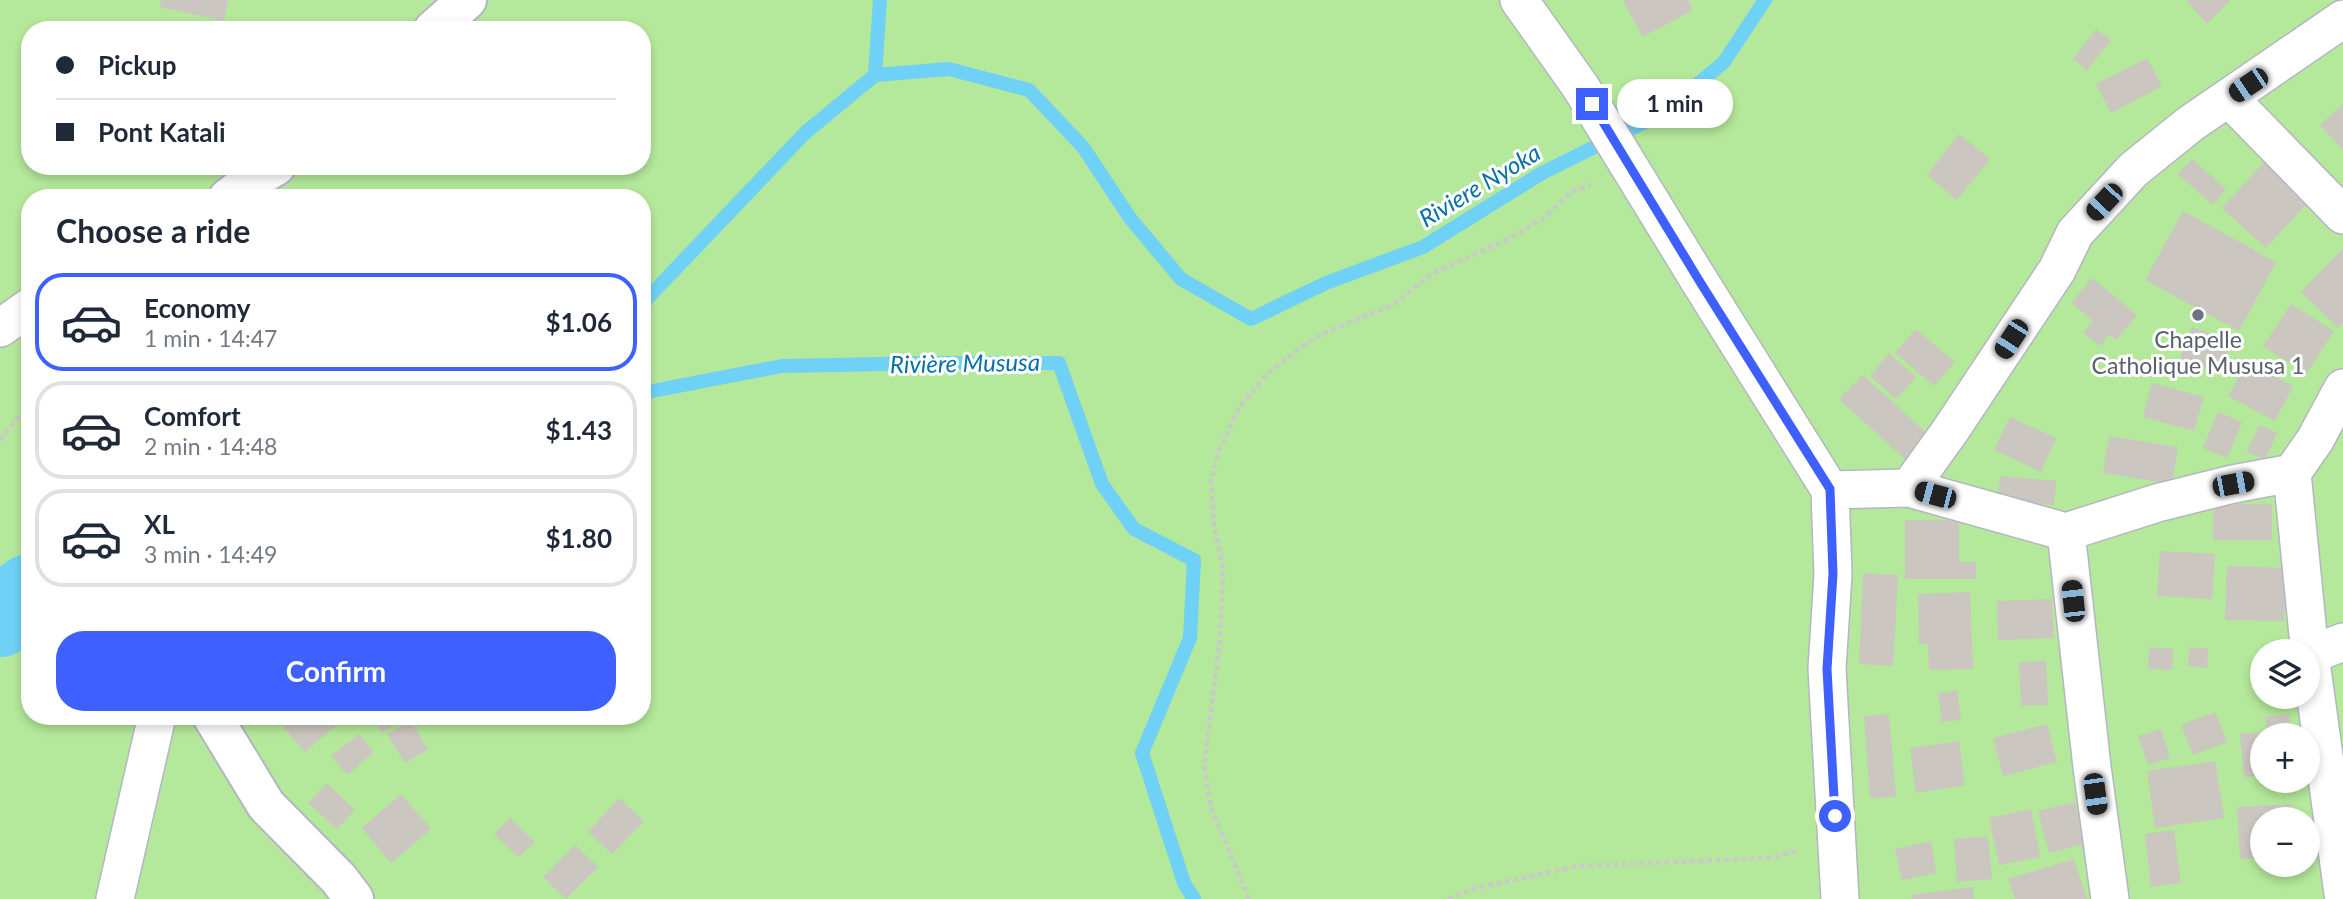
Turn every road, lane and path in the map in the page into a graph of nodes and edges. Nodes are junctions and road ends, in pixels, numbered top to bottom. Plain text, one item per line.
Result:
1 (467, 0) edge
2 (1519, 0) edge
3 (2343, 19) edge
4 (443, 21) edge
5 (2229, 98) junction
6 (1632, 170) junction
7 (2343, 215) edge
8 (21, 313) edge
9 (0, 328) edge
10 (2343, 388) edge
11 (21, 413) edge
12 (0, 440) edge
13 (2292, 473) junction
14 (1909, 488) junction
15 (1830, 489) junction
16 (2066, 531) junction
17 (2326, 649) edge
18 (156, 725) edge
19 (217, 725) edge
20 (1836, 841) junction
21 (2343, 893) edge
22 (116, 899) edge
23 (354, 899) edge
24 (1250, 899) edge
25 (1448, 899) edge
26 (1840, 899) edge
27 (2110, 899) edge

1 - 4 street
2 - 6 street
3 - 5 street
5 - 7 street
5 - 14 street
6 - 15 street
6 - 24 path
8 - 9 street
10 - 13 street
11 - 12 path
13 - 16 street
13 - 17 street
14 - 15 street
14 - 16 street
15 - 20 street
16 - 27 street
17 - 21 street
18 - 22 street
19 - 23 street
20 - 25 path
20 - 26 street

